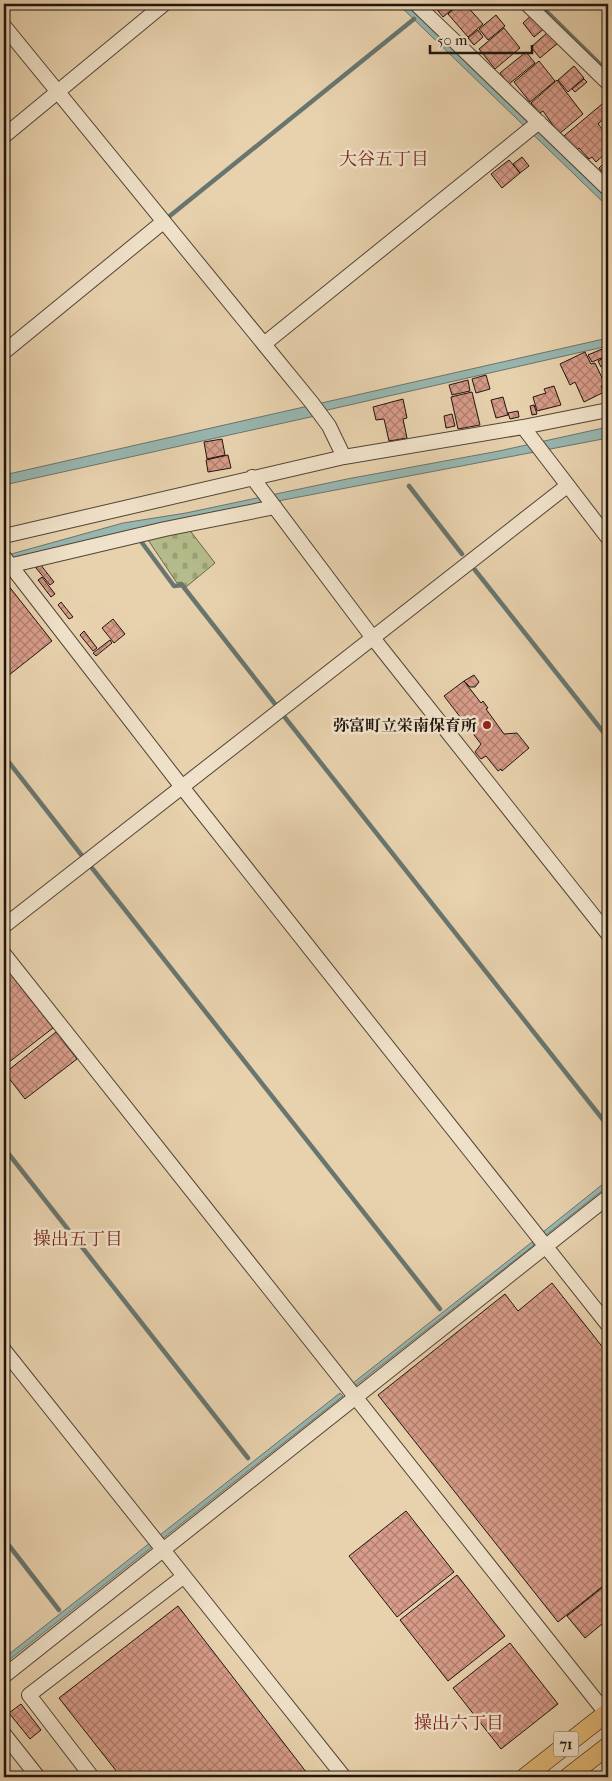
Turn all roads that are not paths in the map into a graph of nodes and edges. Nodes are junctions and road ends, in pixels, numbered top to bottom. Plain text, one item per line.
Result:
1 (164, 4) edge
2 (416, 4) edge
3 (527, 4) edge
4 (4, 26) edge
5 (608, 83) edge
6 (58, 91) junction
7 (538, 122) junction
8 (4, 136) edge
9 (608, 189) edge
10 (163, 222) junction
11 (264, 344) junction
12 (4, 352) edge
13 (608, 410) edge
14 (523, 427) junction
15 (344, 457) junction
16 (252, 477) junction
17 (567, 486) junction
18 (274, 507) junction
19 (4, 536) edge
20 (608, 538) edge
21 (6, 563) edge
22 (373, 638) junction
23 (182, 787) junction
24 (4, 926) edge
25 (608, 934) edge
26 (4, 954) edge
27 (608, 1197) edge
28 (546, 1246) junction
29 (608, 1325) edge
30 (4, 1350) edge
31 (356, 1398) junction
32 (163, 1552) junction
33 (183, 1577) junction
34 (4, 1676) edge
35 (607, 1712) edge
36 (4, 1734) edge
37 (608, 1746) edge
38 (38, 1777) edge
39 (92, 1777) edge
40 (344, 1777) edge
41 (524, 1777) edge
42 (568, 1777) edge

1 - 6 street
2 - 7 street
3 - 5 street
4 - 6 street
6 - 8 street
6 - 10 street
7 - 9 street
7 - 11 street
10 - 11 street
10 - 12 street
11 - 15 street
13 - 14 street
14 - 15 street
14 - 17 street
15 - 16 street
16 - 18 street
16 - 19 street
17 - 20 street
17 - 22 street
18 - 21 street
18 - 22 street
21 - 23 street
22 - 23 street
22 - 25 street
23 - 24 street
23 - 28 street
26 - 31 street
27 - 28 street
28 - 29 street
28 - 31 street
30 - 32 street
31 - 32 street
31 - 35 street
32 - 33 street
32 - 34 street
33 - 39 street
33 - 40 street
35 - 41 main road, 71
36 - 38 street
37 - 42 main road, 71

